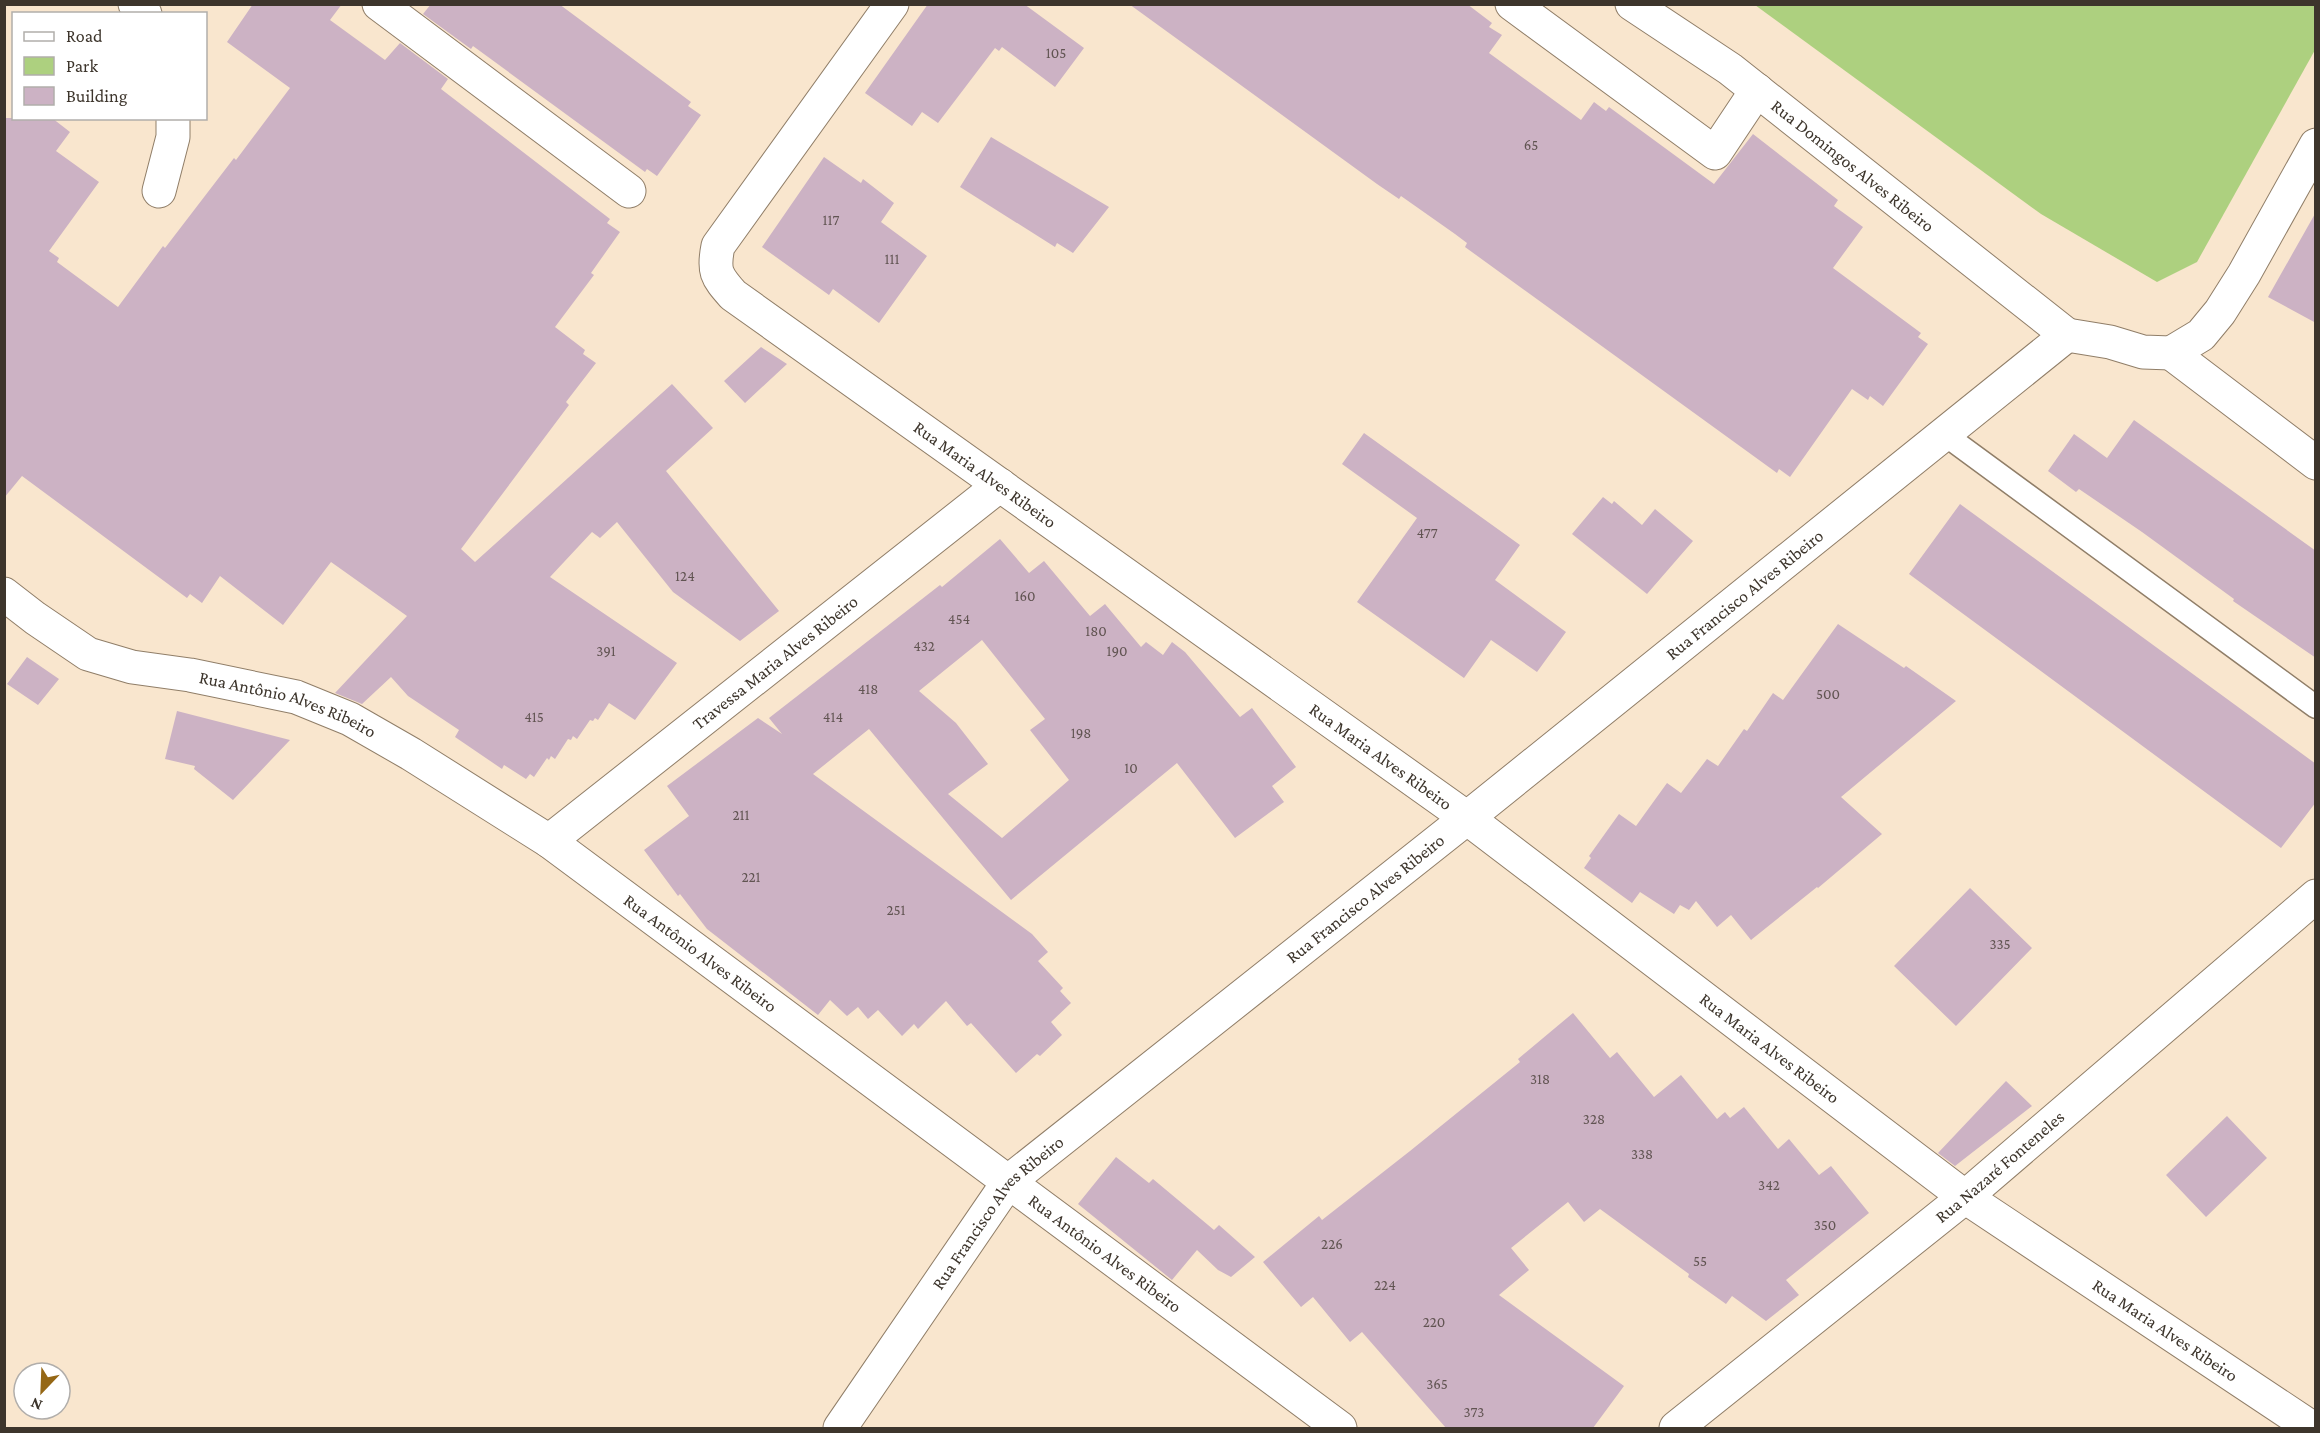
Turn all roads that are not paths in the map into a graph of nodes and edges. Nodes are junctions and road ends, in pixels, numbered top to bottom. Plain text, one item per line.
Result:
1 (379, 4) edge
2 (892, 4) edge
3 (1512, 4) edge
4 (1632, 4) edge
5 (1756, 90) junction
6 (173, 120) edge
7 (2316, 145) edge
8 (159, 191) dead end
9 (629, 191) dead end
10 (2067, 335) junction
11 (2171, 353) junction
12 (1944, 434) junction
13 (2316, 463) edge
14 (1000, 485) junction
15 (4, 594) edge
16 (2316, 707) edge
17 (1467, 818) junction
18 (549, 841) junction
19 (2316, 896) edge
20 (1009, 1181) junction
21 (1965, 1197) junction
22 (840, 1428) edge
23 (1340, 1428) edge
24 (1676, 1428) edge
25 (2312, 1428) edge

1 - 9 street
2 - 14 street, Rua Maria Alves Ribeiro
3 - 5 street
4 - 5 street, Rua Domingos Alves Ribeiro
5 - 10 street, Rua Domingos Alves Ribeiro
6 - 8 street
7 - 11 street
10 - 11 street
10 - 12 street, Rua Francisco Alves Ribeiro
11 - 13 street
12 - 16 lane
12 - 17 street, Rua Francisco Alves Ribeiro
14 - 17 street, Rua Maria Alves Ribeiro
14 - 18 street, Travessa Maria Alves Ribeiro
15 - 18 street, Rua Antônio Alves Ribeiro
17 - 20 street, Rua Francisco Alves Ribeiro
17 - 21 street, Rua Maria Alves Ribeiro
18 - 20 street, Rua Antônio Alves Ribeiro
19 - 21 street, Rua Nazaré Fonteneles
20 - 22 street, Rua Francisco Alves Ribeiro
20 - 23 street, Rua Antônio Alves Ribeiro
21 - 24 street, Rua Nazaré Fonteneles
21 - 25 street, Rua Maria Alves Ribeiro

